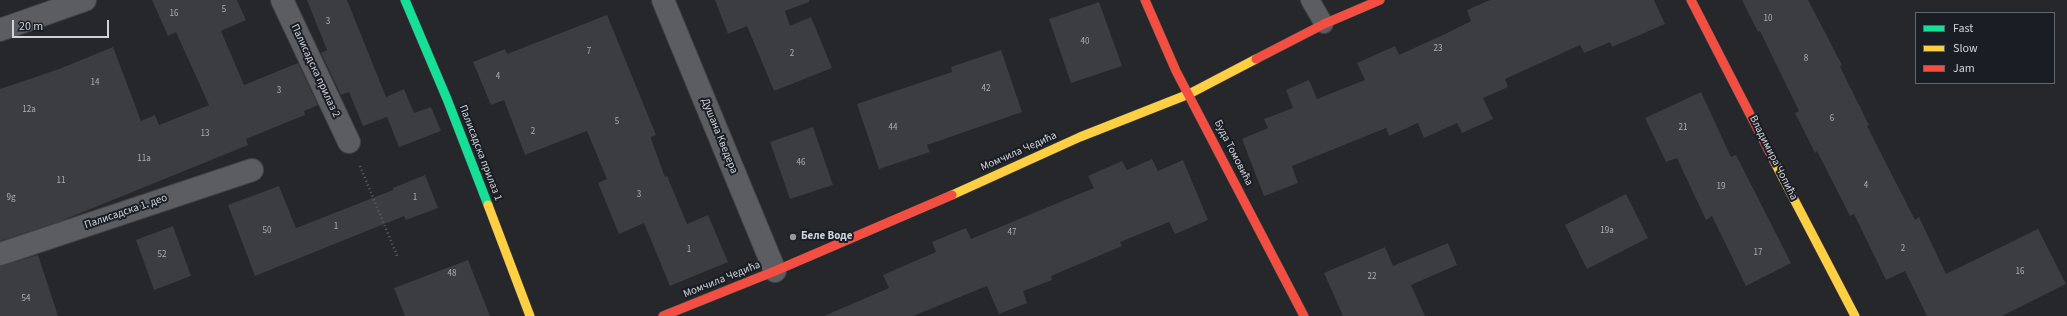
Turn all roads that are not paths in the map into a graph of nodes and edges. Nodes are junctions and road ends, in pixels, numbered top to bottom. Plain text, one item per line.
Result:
1 (85, 0) edge
2 (282, 0) edge
3 (405, 0) edge
4 (663, 0) edge
5 (1145, 0) edge
6 (1310, 0) edge
7 (1380, 0) edge
8 (1691, 0) edge
9 (1324, 24) junction
10 (0, 30) edge
11 (1189, 94) junction
12 (349, 142) dead end
13 (252, 170) dead end
14 (0, 254) edge
15 (775, 271) junction
16 (530, 316) edge
17 (663, 316) edge
18 (1304, 316) edge
19 (1855, 316) edge

1 - 10 street
2 - 12 street, Палисадска прилаз 2
3 - 16 street, Палисадска прилаз 1
4 - 15 street, Душана Кведера
5 - 11 street, Буда Томовића
6 - 9 lane
7 - 9 street, Момчила Чедића
8 - 19 street, Владимира Чопића
9 - 11 street, Момчила Чедића
11 - 15 street, Момчила Чедића
11 - 18 street, Буда Томовића
13 - 14 street, Палисадска 1. део
15 - 17 street, Момчила Чедића

